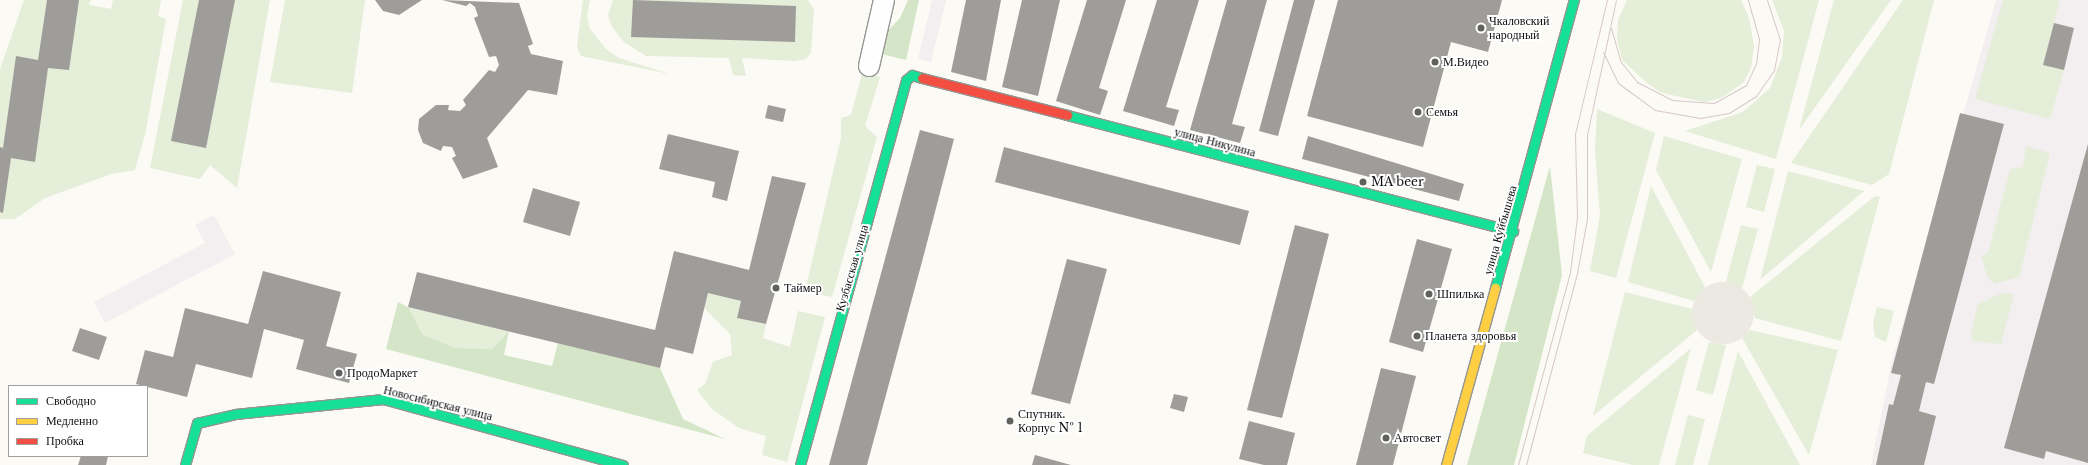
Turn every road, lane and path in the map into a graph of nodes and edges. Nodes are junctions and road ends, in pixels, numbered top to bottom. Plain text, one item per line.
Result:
1 (884, 0) edge
2 (1574, 0) edge
3 (869, 66) dead end
4 (912, 75) joint
5 (1513, 231) junction
6 (185, 465) edge
7 (623, 465) edge
8 (800, 465) edge
9 (1446, 465) edge

1 - 3 street
2 - 5 street, улица Куйбышева
4 - 5 street, улица Никулина
4 - 8 street, Кузбасская улица
5 - 9 street, улица Куйбышева
6 - 7 street, Новосибирская улица

